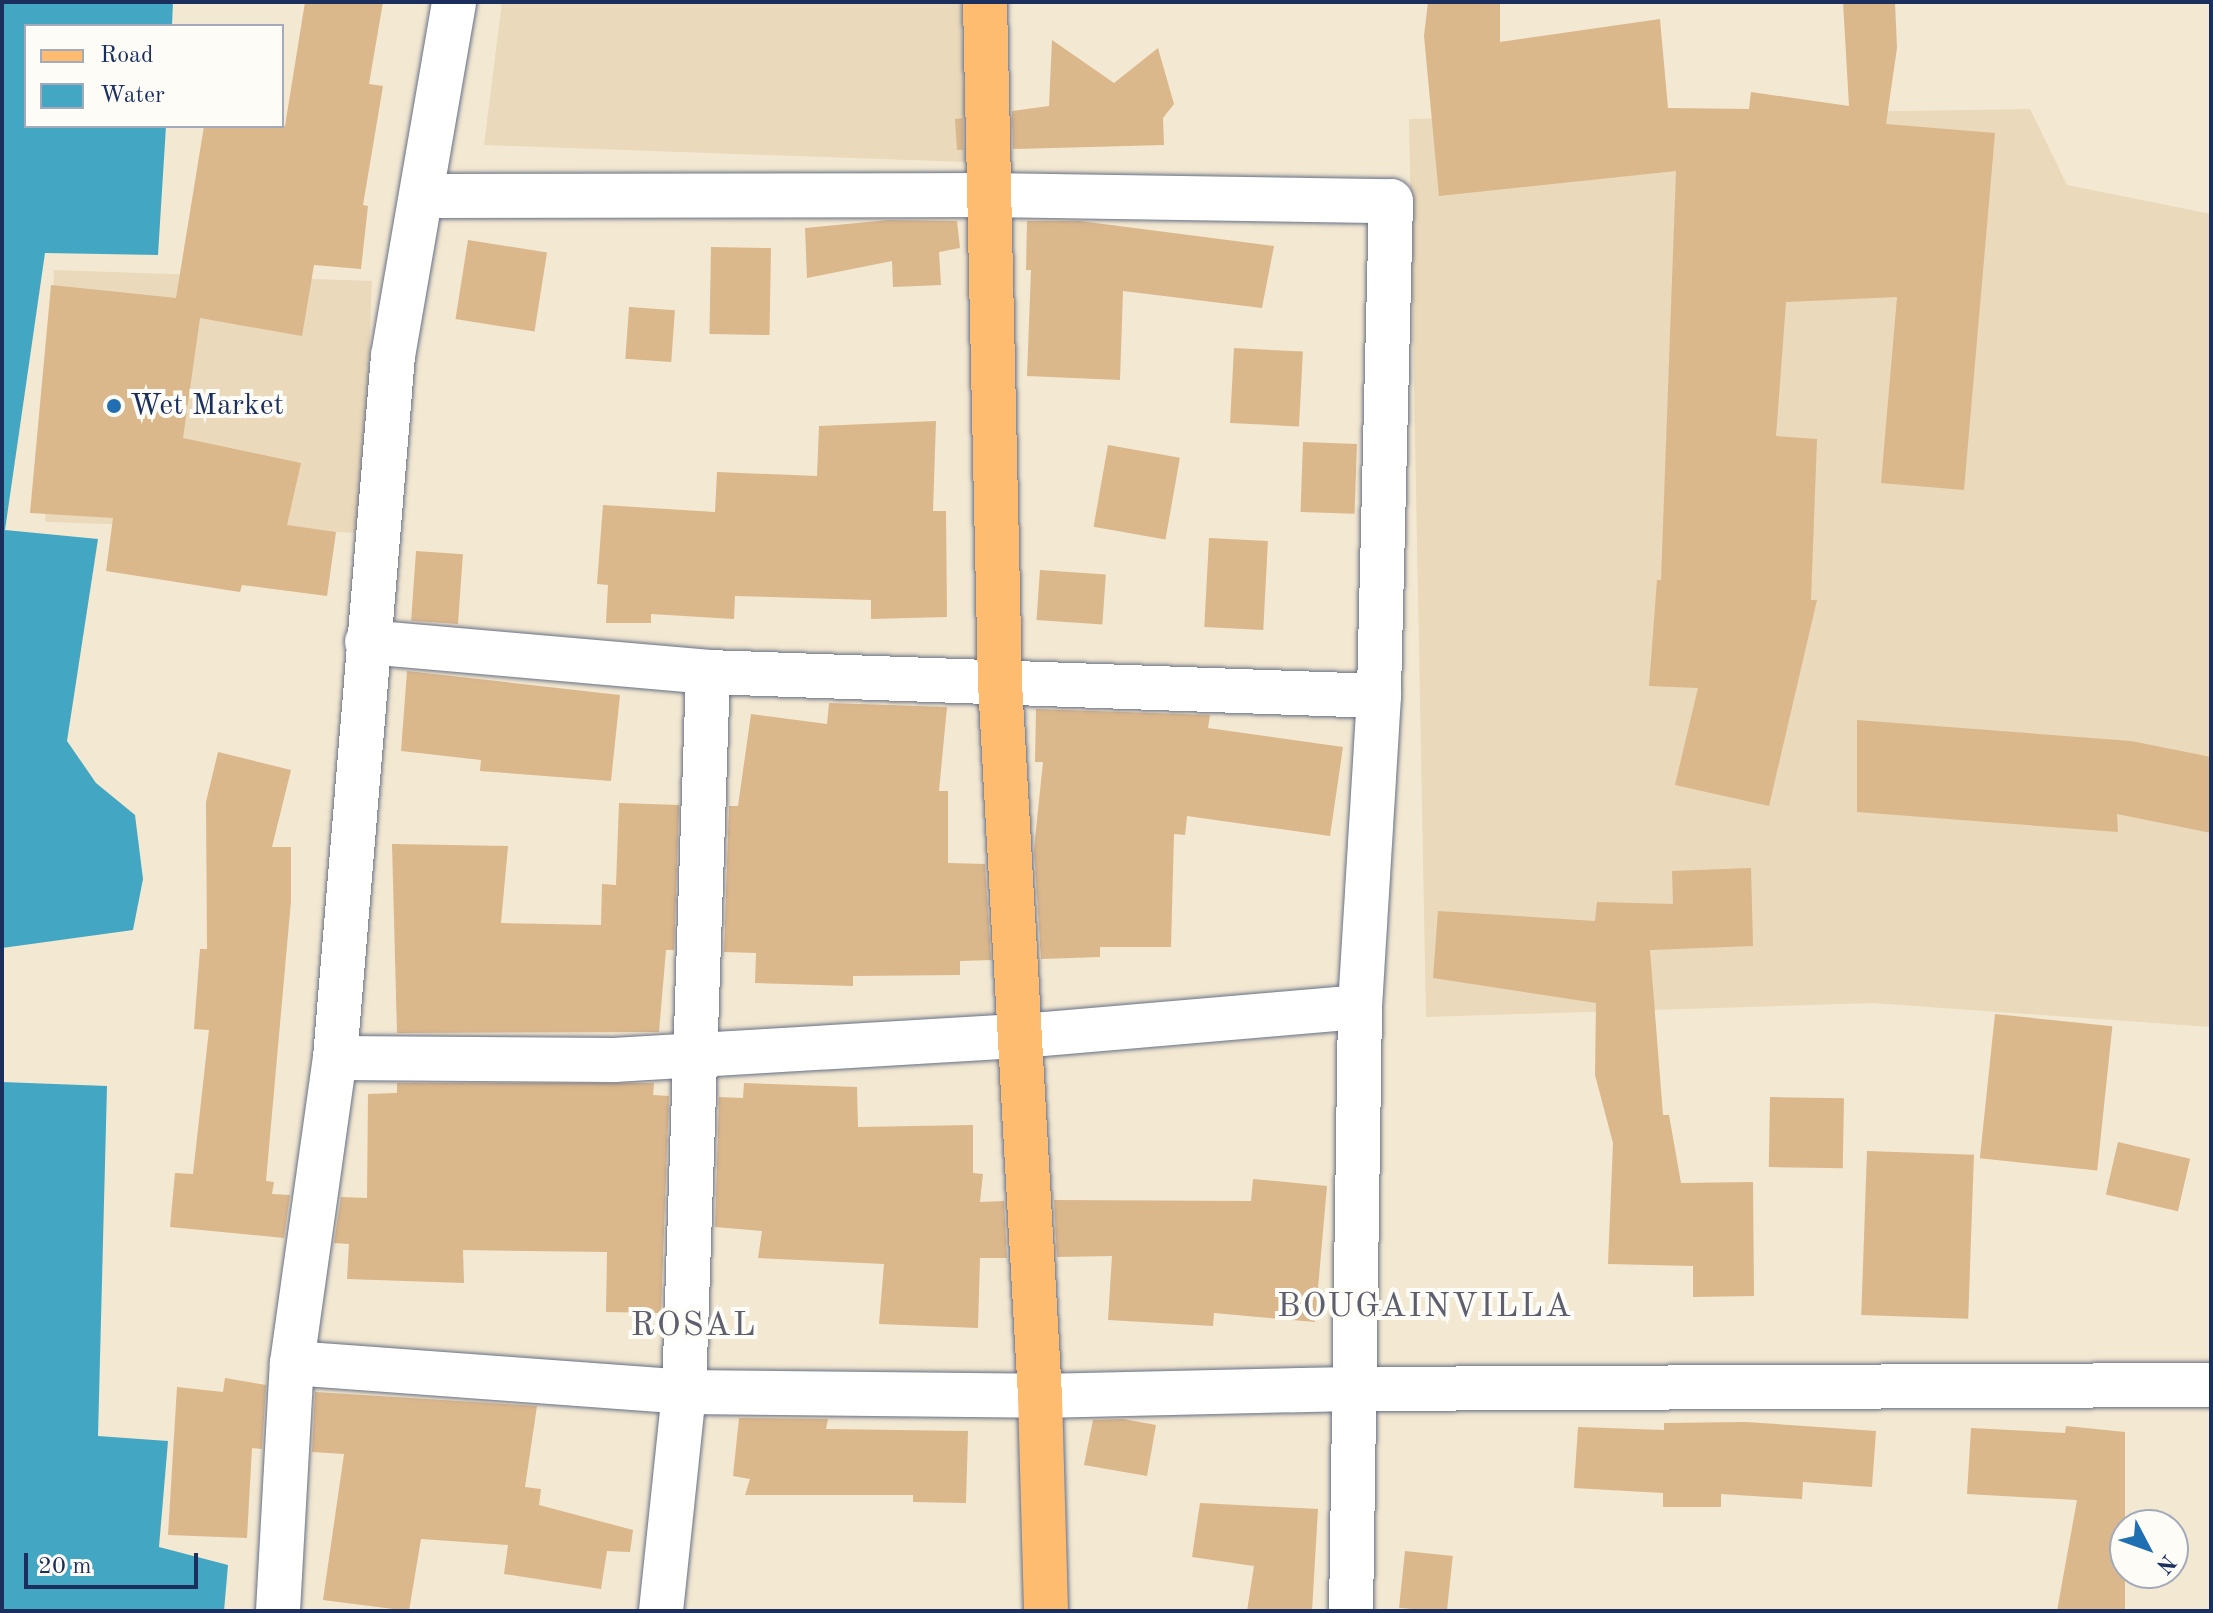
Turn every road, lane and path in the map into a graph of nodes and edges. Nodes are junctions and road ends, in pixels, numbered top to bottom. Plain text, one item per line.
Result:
1 (454, 2) edge
2 (985, 2) edge
3 (987, 195) junction
4 (424, 196) junction
5 (367, 642) junction
6 (708, 672) junction
7 (1000, 683) junction
8 (1379, 696) junction
9 (1360, 1007) junction
10 (1021, 1036) junction
11 (698, 1052) junction
12 (335, 1058) junction
13 (292, 1363) junction
14 (2211, 1385) edge
15 (1352, 1389) junction
16 (684, 1392) junction
17 (1040, 1396) junction
18 (278, 1611) edge
19 (661, 1611) edge
20 (1046, 1611) edge
21 (1351, 1611) edge

1 - 4 street
2 - 3 main road
3 - 4 street
3 - 7 main road
3 - 8 street
4 - 5 street
5 - 6 street
5 - 12 street
6 - 7 street
6 - 11 street
7 - 8 street
7 - 10 main road
8 - 9 street
9 - 10 street
9 - 15 street
10 - 11 street
10 - 17 main road
11 - 12 street
11 - 16 street
12 - 13 street
13 - 16 street
13 - 18 street
14 - 15 street
15 - 17 street
15 - 21 street
16 - 17 street
16 - 19 street
17 - 20 main road

